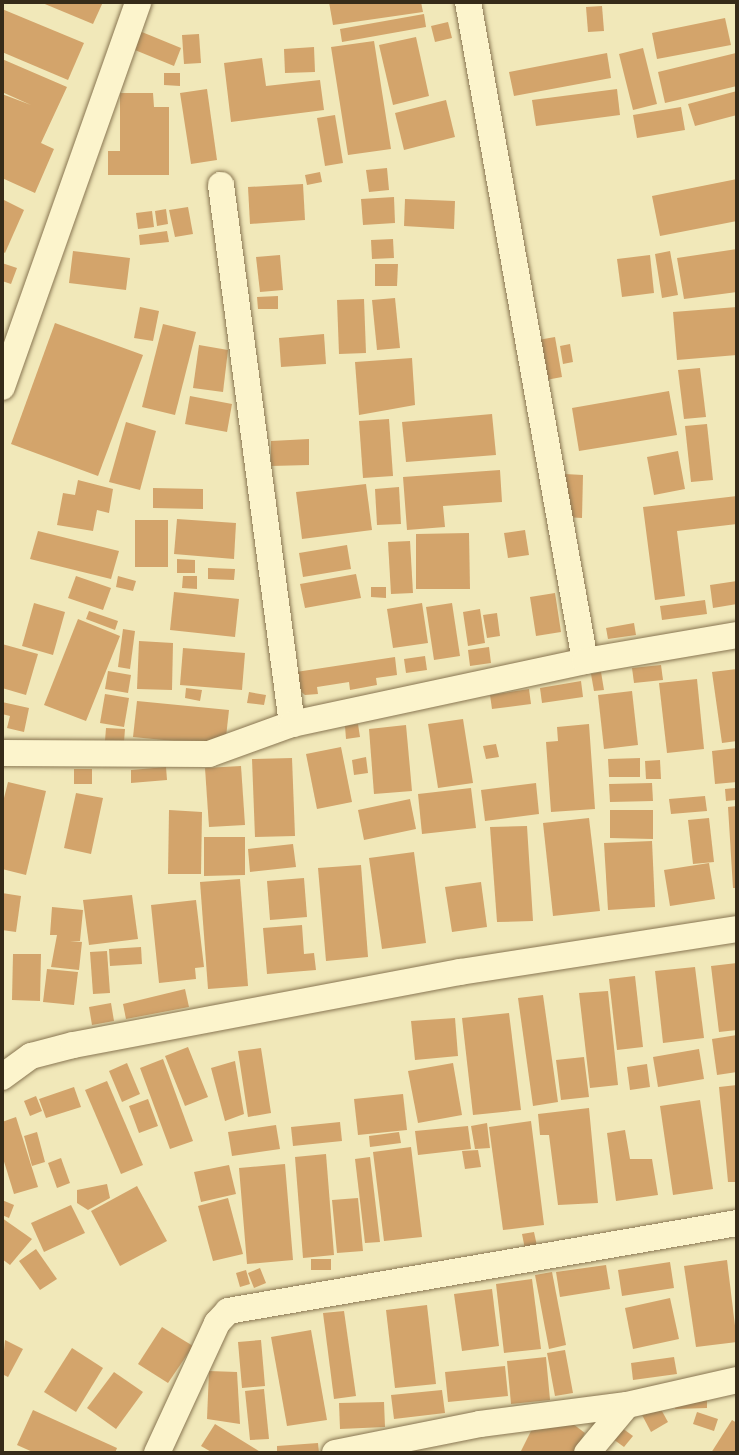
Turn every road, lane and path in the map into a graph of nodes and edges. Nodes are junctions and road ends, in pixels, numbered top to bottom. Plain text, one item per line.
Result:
1 (138, 2) edge
2 (468, 2) edge
3 (221, 185) dead end
4 (2, 387) edge
5 (737, 635) edge
6 (585, 661) junction
7 (292, 724) junction
8 (2, 753) edge
9 (737, 929) edge
10 (2, 1077) edge
11 (737, 1223) edge
12 (737, 1380) edge
13 (627, 1405) junction
14 (157, 1453) edge
15 (335, 1453) edge
16 (587, 1453) edge

1 - 4 street
2 - 6 street
3 - 7 street
5 - 6 street
6 - 7 street
7 - 8 street
9 - 10 street
11 - 14 street
12 - 13 street
13 - 15 street
13 - 16 street

